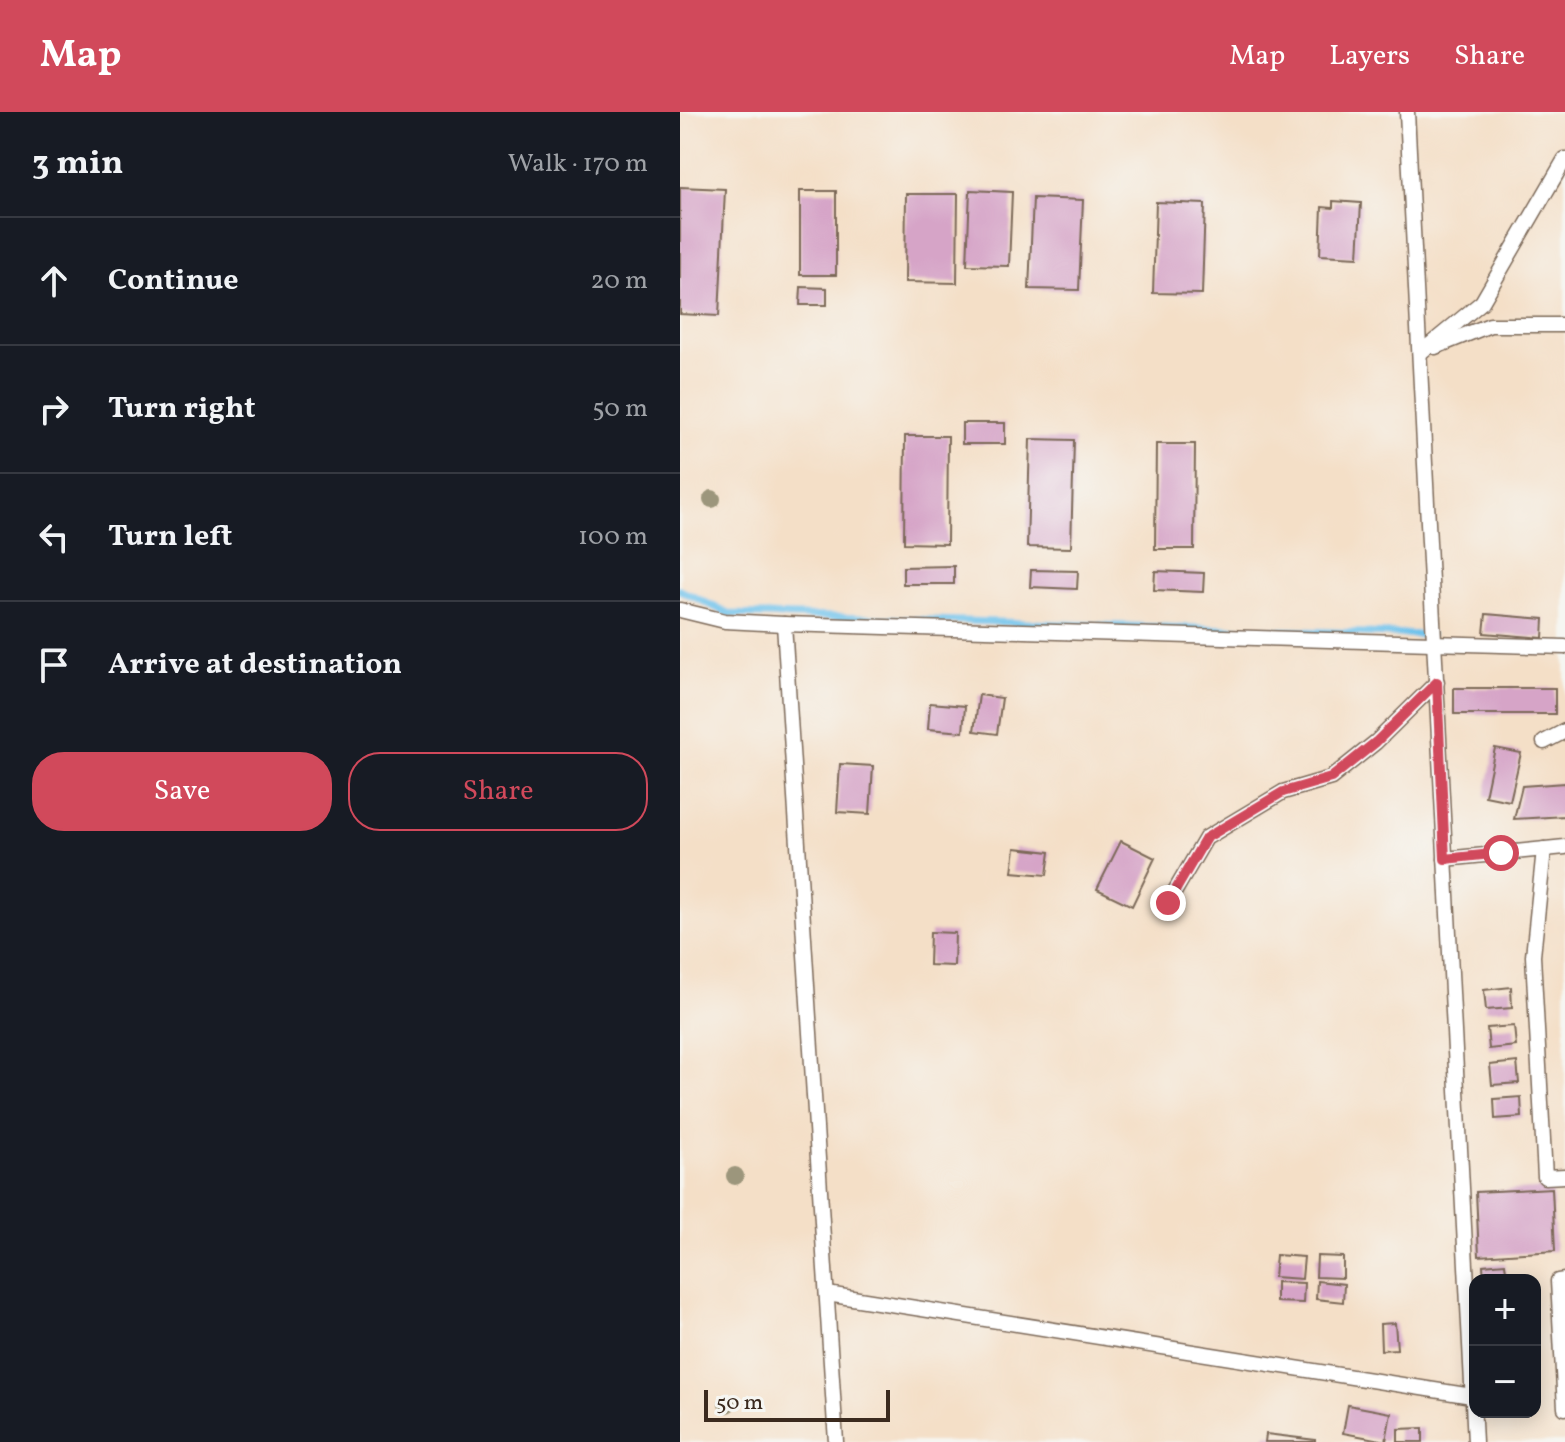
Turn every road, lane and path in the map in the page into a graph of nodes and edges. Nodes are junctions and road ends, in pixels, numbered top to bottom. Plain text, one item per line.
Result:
1 (1407, 112) edge
2 (1565, 159) edge
3 (1560, 183) edge
4 (1565, 325) edge
5 (1420, 353) junction
6 (680, 610) edge
7 (784, 624) junction
8 (1435, 643) junction
9 (1565, 647) edge
10 (1437, 682) junction
11 (1565, 731) edge
12 (1544, 742) dead end
13 (1565, 847) edge
14 (1544, 849) junction
15 (1445, 859) junction
16 (1168, 903) dead end
17 (1565, 1176) edge
18 (1565, 1280) edge
19 (827, 1294) junction
20 (1469, 1346) edge
21 (1469, 1396) edge
22 (1565, 1408) edge
23 (1473, 1418) edge
24 (836, 1442) edge
25 (1475, 1442) edge

1 - 5 lane
2 - 3 lane
3 - 5 lane
4 - 5 lane
5 - 8 lane
6 - 7 lane
7 - 8 lane
7 - 19 lane
8 - 9 lane
8 - 10 lane
10 - 15 lane
10 - 16 lane
11 - 12 lane
13 - 14 lane
14 - 15 lane
14 - 17 lane
15 - 20 lane
18 - 22 lane
19 - 21 lane
19 - 24 lane
23 - 25 lane

